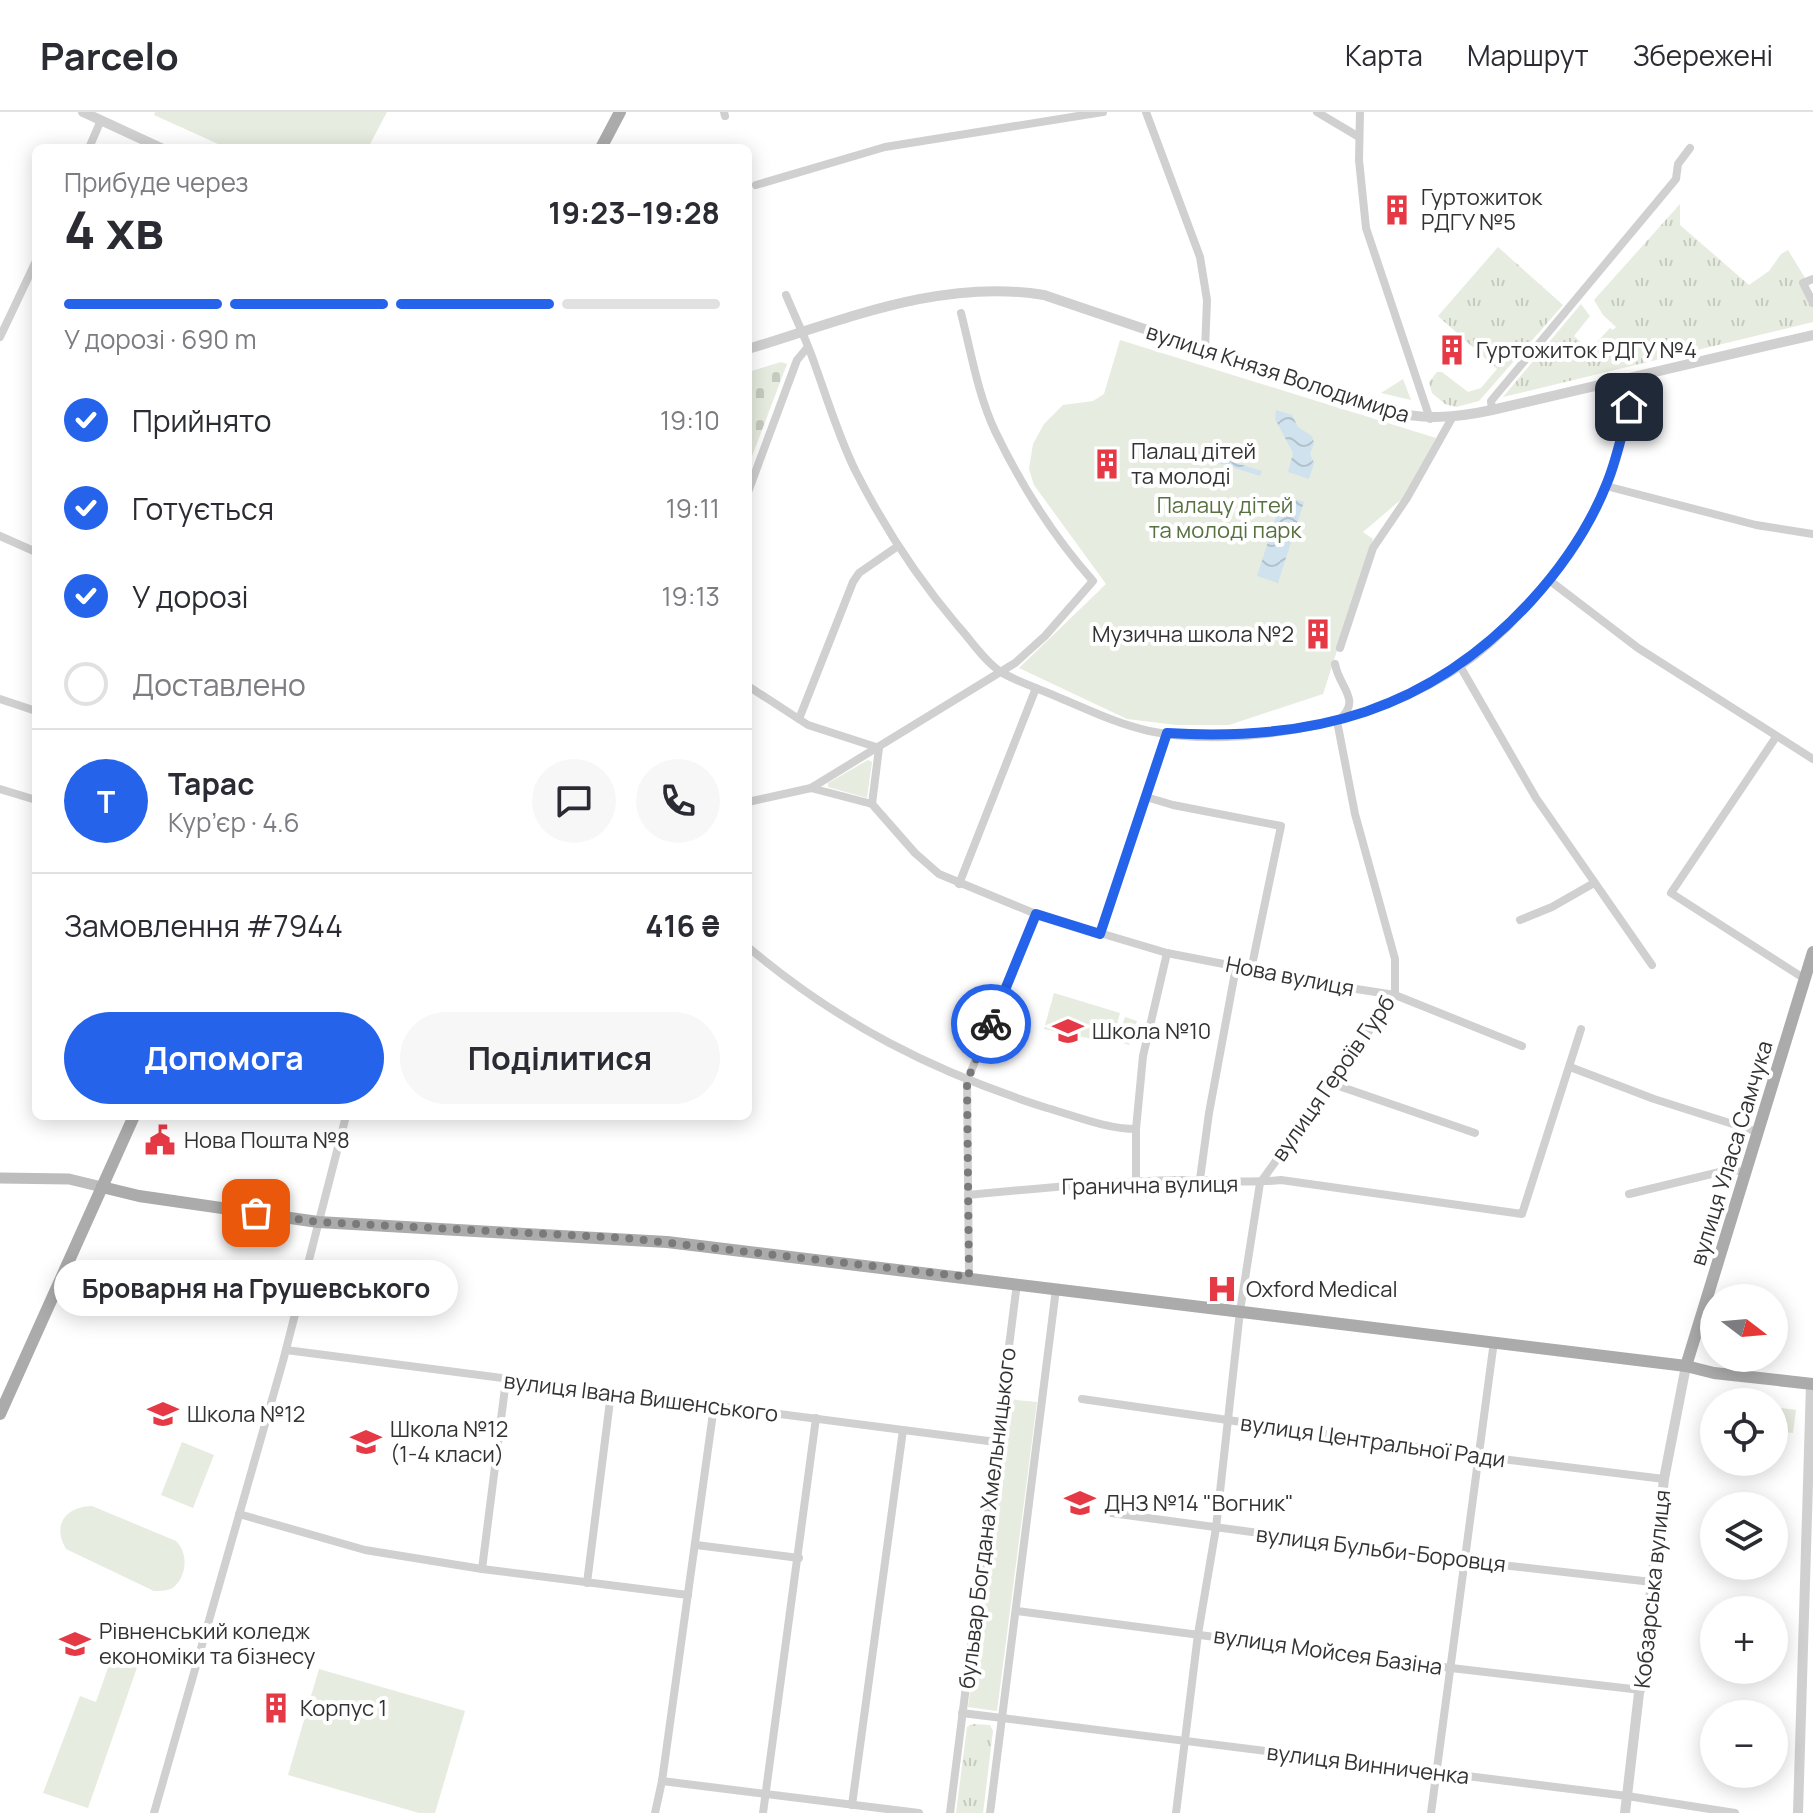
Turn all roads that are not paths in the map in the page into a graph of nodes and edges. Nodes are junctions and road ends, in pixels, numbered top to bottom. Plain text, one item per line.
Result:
1 (83, 112) edge
2 (620, 112) edge
3 (1103, 112) edge
4 (1146, 112) edge
5 (1317, 112) edge
6 (1360, 112) edge
7 (101, 120) junction
8 (1359, 137) junction
9 (91, 144) edge
10 (152, 144) edge
11 (603, 144) edge
12 (1690, 148) dead end
13 (756, 185) dead end
14 (32, 269) edge
15 (1813, 279) edge
16 (786, 295) dead end
17 (1813, 303) edge
18 (961, 313) dead end
19 (803, 333) junction
20 (1813, 335) edge
21 (0, 337) edge
22 (752, 348) edge
23 (807, 348) junction
24 (1205, 351) junction
25 (1630, 379) junction
26 (1492, 410) junction
27 (1452, 418) junction
28 (1430, 419) junction
29 (752, 481) edge
30 (1606, 486) junction
31 (1813, 534) edge
32 (0, 536) edge
33 (898, 546) junction
34 (32, 550) edge
35 (1549, 580) junction
36 (1340, 648) dead end
37 (1335, 664) dead end
38 (1460, 666) junction
39 (999, 672) junction
40 (1036, 688) junction
41 (752, 689) edge
42 (0, 699) edge
43 (32, 710) edge
44 (799, 719) junction
45 (1337, 721) junction
46 (1167, 733) junction
47 (1776, 737) junction
48 (879, 748) junction
49 (1813, 759) edge
50 (811, 788) junction
51 (0, 789) edge
52 (1146, 797) junction
53 (32, 799) edge
54 (752, 801) edge
55 (872, 804) junction
56 (1594, 883) junction
57 (959, 884) junction
58 (1036, 914) junction
59 (1520, 920) dead end
60 (1100, 934) junction
61 (752, 950) edge
62 (1813, 952) edge
63 (1167, 953) junction
64 (1652, 965) dead end
65 (1236, 967) junction
66 (1251, 970) junction
67 (1805, 979) junction
68 (1395, 995) junction
69 (1581, 1029) dead end
70 (1522, 1046) dead end
71 (1570, 1067) junction
72 (967, 1081) junction
73 (1333, 1084) junction
74 (132, 1120) edge
75 (345, 1120) edge
76 (1136, 1129) junction
77 (1758, 1132) junction
78 (1475, 1133) dead end
79 (1745, 1173) junction
80 (0, 1178) edge
81 (1200, 1179) junction
82 (1136, 1181) junction
83 (1260, 1183) junction
84 (102, 1187) junction
85 (1629, 1194) dead end
86 (968, 1195) junction
87 (318, 1222) junction
88 (969, 1277) junction
89 (1017, 1283) junction
90 (1056, 1289) junction
91 (1240, 1311) junction
92 (1494, 1341) junction
93 (286, 1350) junction
94 (1686, 1366) junction
95 (506, 1380) junction
96 (1812, 1384) edge
97 (611, 1393) junction
98 (1082, 1399) dead end
99 (714, 1406) junction
100 (0, 1414) edge
101 (816, 1418) junction
102 (1227, 1421) junction
103 (903, 1430) junction
104 (996, 1442) junction
105 (1478, 1456) junction
106 (1664, 1479) junction
107 (1111, 1513) dead end
108 (239, 1514) junction
109 (1216, 1528) junction
110 (696, 1545) junction
111 (799, 1558) junction
112 (1466, 1561) junction
113 (482, 1569) junction
114 (1652, 1582) junction
115 (587, 1583) junction
116 (688, 1595) junction
117 (1017, 1611) junction
118 (1198, 1634) junction
119 (1451, 1668) junction
120 (1641, 1690) junction
121 (962, 1713) junction
122 (1001, 1719) junction
123 (1185, 1741) junction
124 (1436, 1773) junction
125 (662, 1781) junction
126 (766, 1795) junction
127 (1627, 1796) junction
128 (852, 1805) junction
129 (154, 1813) edge
130 (655, 1813) edge
131 (763, 1813) edge
132 (919, 1813) edge
133 (950, 1813) edge
134 (990, 1813) edge
135 (1176, 1813) edge
136 (1431, 1813) edge
137 (1625, 1813) edge
138 (1735, 1813) edge
139 (1798, 1813) edge

1 - 7 street
2 - 11 main road
3 - 13 street
4 - 24 street
5 - 8 street
6 - 8 street
7 - 9 street
7 - 10 street
8 - 28 street
12 - 26 street
14 - 21 street
15 - 17 street
16 - 19 street
18 - 39 street
19 - 22 street, вулиця Князя Володимира
19 - 23 street
19 - 24 street, вулиця Князя Володимира
20 - 25 street, вулиця Князя Володимира
23 - 29 street
23 - 33 street
24 - 28 street, вулиця Князя Володимира
25 - 26 street, вулиця Князя Володимира
25 - 30 street
26 - 27 street, вулиця Князя Володимира
27 - 28 street, вулиця Князя Володимира
27 - 36 street
30 - 31 street
30 - 35 street
32 - 34 street
33 - 39 street
33 - 44 street
35 - 38 street
35 - 47 street
37 - 45 street, вулиця Героїв Гурб
38 - 45 street
38 - 56 street
39 - 40 street
39 - 48 street
40 - 46 street
40 - 57 street
41 - 44 street
42 - 43 street
44 - 48 street
45 - 46 street
45 - 68 street, вулиця Героїв Гурб
46 - 52 street
47 - 49 street
47 - 67 street
48 - 50 street
48 - 55 street
50 - 54 street
50 - 55 street
51 - 53 street
52 - 60 street
52 - 66 street
55 - 57 street, Нова вулиця
56 - 59 street
56 - 64 street
57 - 58 street, Нова вулиця
58 - 60 street, Нова вулиця
58 - 72 street
60 - 63 street, Нова вулиця
61 - 72 street
62 - 67 main road, вулиця Уласа Самчука
63 - 65 street, Нова вулиця
63 - 76 street
65 - 66 street, Нова вулиця
65 - 81 street
66 - 68 street, Нова вулиця
67 - 77 main road, вулиця Уласа Самчука
68 - 70 street, Нова вулиця
68 - 73 street, вулиця Героїв Гурб
69 - 71 street
71 - 77 street
71 - 83 street, Гранична вулиця
72 - 76 street
72 - 86 street
73 - 78 street
73 - 83 street, вулиця Героїв Гурб
74 - 84 main road
75 - 87 street
76 - 82 street
77 - 79 main road, вулиця Уласа Самчука
79 - 85 street
79 - 94 main road, вулиця Уласа Самчука
80 - 84 main road
81 - 82 street, Гранична вулиця
81 - 83 street, Гранична вулиця
82 - 86 street, Гранична вулиця
83 - 91 street, вулиця Героїв Гурб
84 - 87 main road
84 - 100 main road
86 - 88 street
87 - 88 main road
87 - 93 street
88 - 89 main road
89 - 90 main road
89 - 104 street, бульвар Богдана Хмельницького
90 - 91 main road
90 - 117 street, бульвар Богдана Хмельницького
91 - 92 main road
91 - 102 street, вулиця Героїв Гурб
92 - 94 main road
92 - 105 street
93 - 95 street, вулиця Івана Вишенського
93 - 108 street
94 - 96 main road
94 - 106 street, Кобзарська вулиця
95 - 97 street, вулиця Івана Вишенського
95 - 113 street
96 - 139 street
97 - 99 street, вулиця Івана Вишенського
97 - 115 street
98 - 102 street, вулиця Центральної Ради
99 - 101 street, вулиця Івана Вишенського
99 - 110 street
101 - 103 street, вулиця Івана Вишенського
101 - 111 street
102 - 105 street, вулиця Центральної Ради
102 - 109 street, вулиця Героїв Гурб
103 - 104 street, вулиця Івана Вишенського
103 - 128 street
104 - 121 street, бульвар Богдана Хмельницького
105 - 106 street, вулиця Центральної Ради
105 - 112 street
106 - 114 street, Кобзарська вулиця
107 - 109 street, вулиця Бульби-Боровця
108 - 113 street
108 - 129 street
109 - 112 street, вулиця Бульби-Боровця
109 - 118 street, вулиця Героїв Гурб
110 - 111 street
110 - 116 street
111 - 126 street
112 - 114 street, вулиця Бульби-Боровця
112 - 119 street
113 - 115 street
114 - 120 street, Кобзарська вулиця
115 - 116 street
116 - 125 street
117 - 118 street, вулиця Мойсея Базіна
117 - 122 street, бульвар Богдана Хмельницького
118 - 119 street, вулиця Мойсея Базіна
118 - 123 street, вулиця Героїв Гурб
119 - 120 street, вулиця Мойсея Базіна
119 - 124 street
120 - 127 street, Кобзарська вулиця
121 - 122 street, бульвар Богдана Хмельницького
121 - 133 street
122 - 123 street, вулиця Винниченка
122 - 134 street, бульвар Богдана Хмельницького
123 - 124 street, вулиця Винниченка
123 - 135 street, вулиця Героїв Гурб
124 - 127 street, вулиця Винниченка
124 - 136 street
125 - 126 street
125 - 130 street
126 - 128 street
126 - 131 street
127 - 137 street, Кобзарська вулиця
127 - 138 street, вулиця Винниченка
128 - 132 street

